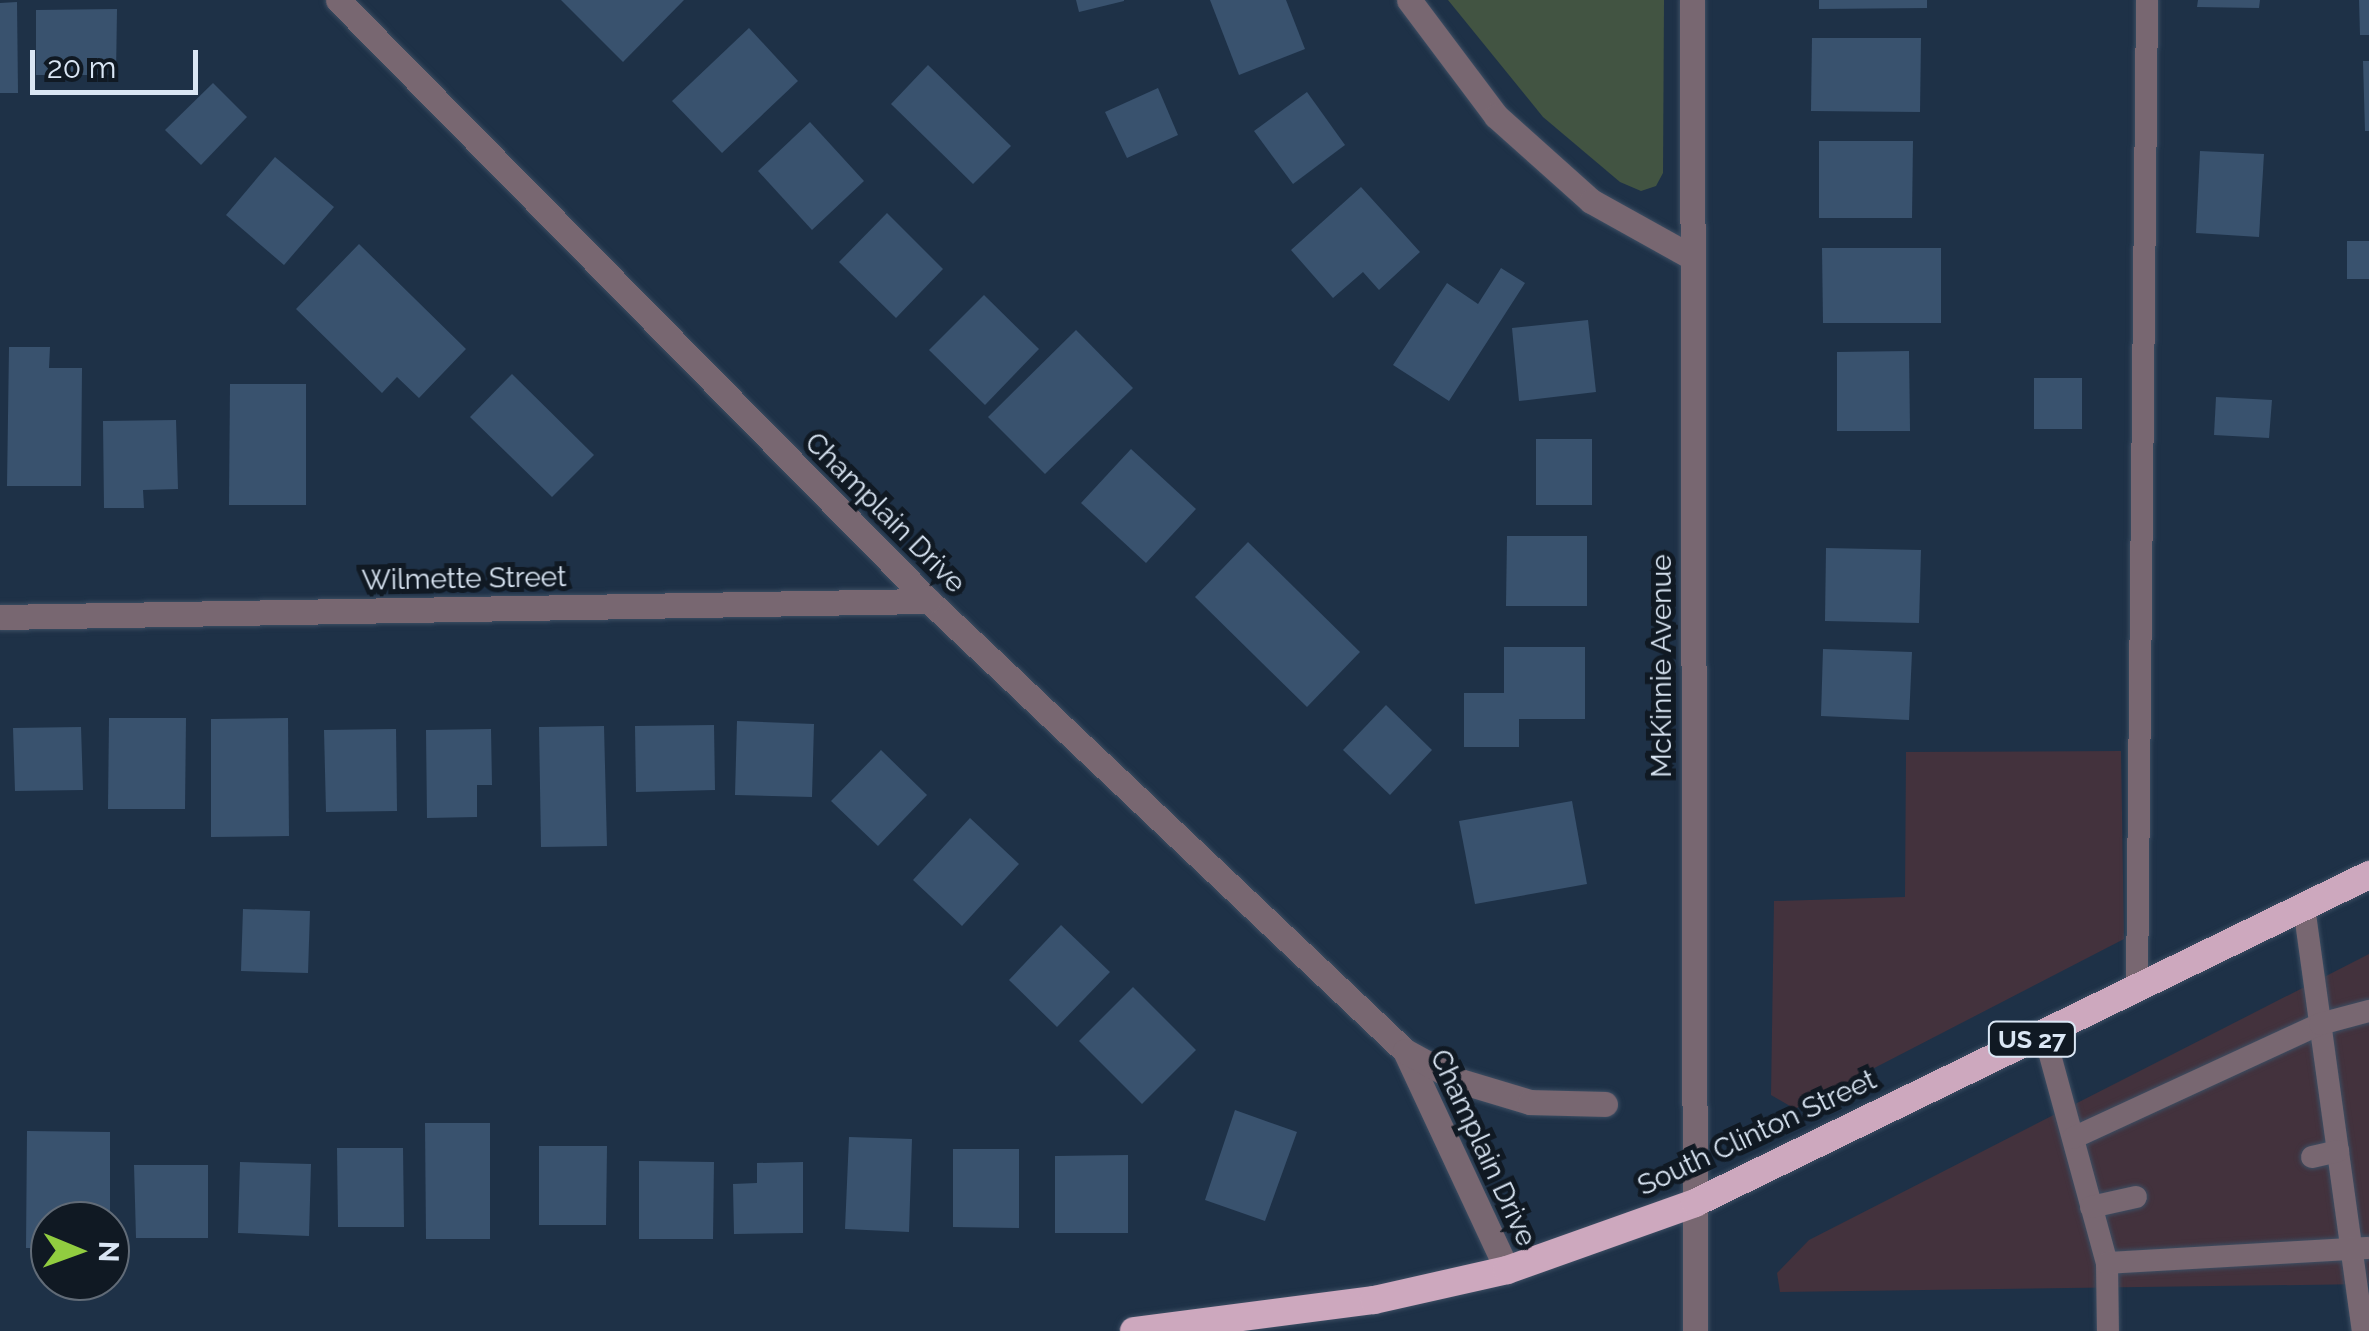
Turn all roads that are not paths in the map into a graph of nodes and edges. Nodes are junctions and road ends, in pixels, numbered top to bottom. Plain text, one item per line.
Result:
1 (338, 0) edge
2 (1409, 0) edge
3 (1692, 0) edge
4 (2147, 0) edge
5 (1690, 256) junction
6 (929, 601) junction
7 (0, 617) edge
8 (2369, 876) edge
9 (2304, 907) junction
10 (2137, 988) junction
11 (2369, 1012) edge
12 (2320, 1024) junction
13 (2044, 1033) junction
14 (1406, 1051) junction
15 (1605, 1104) dead end
16 (2073, 1138) junction
17 (2338, 1151) junction
18 (2312, 1156) dead end
19 (2136, 1197) dead end
20 (1695, 1202) junction
21 (2091, 1207) junction
22 (2360, 1248) edge
23 (2107, 1263) junction
24 (1507, 1270) junction
25 (1134, 1331) edge
26 (1695, 1331) edge
27 (2108, 1331) edge
28 (2363, 1331) edge

1 - 6 street, Champlain Drive
2 - 5 street
3 - 5 street, McKinnie Avenue
4 - 10 lane
5 - 20 street, McKinnie Avenue
6 - 7 street, Wilmette Street
6 - 14 street, Champlain Drive
8 - 9 highway, South Clinton Street / US 27
9 - 10 highway, South Clinton Street / US 27
9 - 12 lane
10 - 13 highway, South Clinton Street / US 27
11 - 12 lane
12 - 16 lane
12 - 17 lane
13 - 16 lane
13 - 20 highway, South Clinton Street / US 27
14 - 15 street, Champlain Drive
14 - 24 street, Champlain Drive
16 - 21 lane
17 - 18 lane
17 - 22 lane
19 - 21 lane
20 - 24 highway, South Clinton Street / US 27
20 - 26 street, McKinnie Avenue
21 - 23 lane
22 - 23 lane
22 - 28 lane
23 - 27 lane
24 - 25 highway, South Clinton Street / US 27

